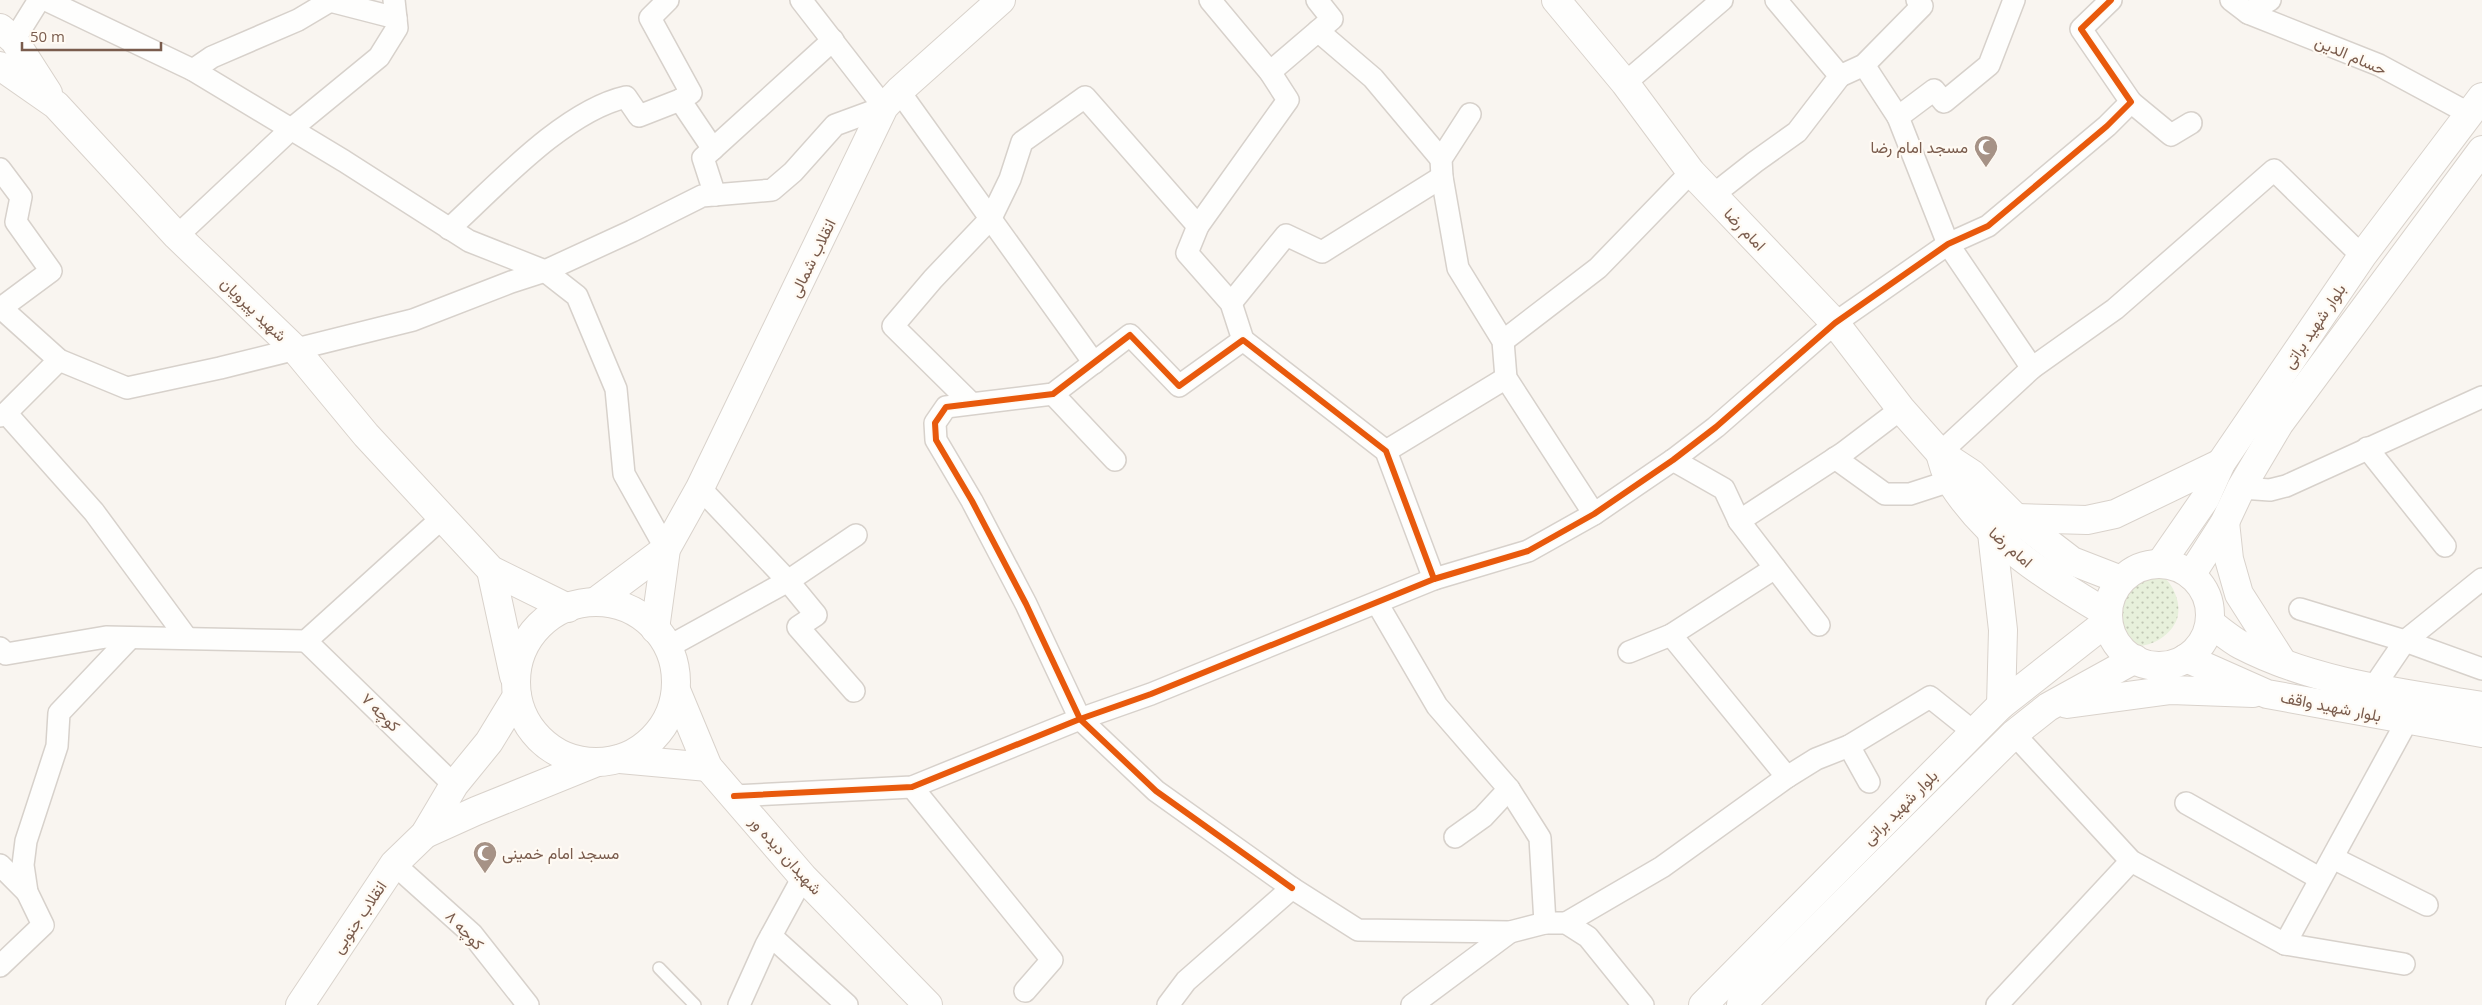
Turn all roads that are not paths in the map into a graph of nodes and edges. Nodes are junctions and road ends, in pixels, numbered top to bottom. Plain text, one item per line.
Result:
1 (39, 0) edge
2 (46, 0) edge
3 (330, 0) edge
4 (668, 0) edge
5 (800, 0) edge
6 (1001, 0) edge
7 (1317, 0) edge
8 (1556, 0) edge
9 (1722, 0) edge
10 (1776, 0) edge
11 (1917, 0) edge
12 (2014, 0) edge
13 (2111, 0) edge
14 (2270, 0) edge
15 (1221, 4) edge
16 (2240, 7) edge
17 (395, 9) edge
18 (1318, 32) junction
19 (7, 34) edge
20 (833, 40) junction
21 (1864, 65) junction
22 (0, 66) edge
23 (193, 70) junction
24 (1270, 72) junction
25 (1840, 76) junction
26 (1625, 83) junction
27 (892, 99) junction
28 (680, 100) junction
29 (2131, 102) junction
30 (56, 105) junction
31 (2476, 106) edge
32 (1470, 114) dead end
33 (1898, 117) junction
34 (2191, 124) dead end
35 (290, 130) junction
36 (713, 149) junction
37 (2482, 150) edge
38 (1442, 168) junction
39 (0, 169) edge
40 (1691, 172) junction
41 (715, 195) junction
42 (1714, 196) junction
43 (991, 218) junction
44 (8, 225) edge
45 (1198, 226) junction
46 (449, 229) junction
47 (177, 236) junction
48 (1948, 244) junction
49 (2362, 256) junction
50 (545, 271) junction
51 (1231, 303) junction
52 (1, 308) edge
53 (1835, 323) junction
54 (1243, 340) junction
55 (1503, 341) junction
56 (294, 348) junction
57 (59, 360) junction
58 (1094, 363) junction
59 (2032, 368) junction
60 (1506, 378) junction
61 (1053, 394) junction
62 (2482, 397) edge
63 (970, 403) junction
64 (1901, 409) junction
65 (3, 415) edge
66 (2367, 448) junction
67 (1386, 451) junction
68 (1940, 454) junction
69 (1835, 458) junction
70 (1115, 460) dead end
71 (1673, 460) junction
72 (2221, 463) junction
73 (1950, 481) junction
74 (700, 488) junction
75 (2241, 488) junction
76 (1594, 514) junction
77 (442, 518) junction
78 (2016, 518) junction
79 (1739, 521) junction
80 (2225, 522) junction
81 (1992, 533) junction
82 (856, 535) dead end
83 (2445, 546) dead end
84 (666, 549) junction
85 (2160, 564) junction
86 (1775, 568) junction
87 (491, 570) junction
88 (2190, 575) junction
89 (1434, 579) junction
90 (2482, 579) edge
91 (2121, 580) junction
92 (788, 581) junction
93 (595, 602) junction
94 (1377, 603) junction
95 (568, 608) junction
96 (2300, 609) dead end
97 (2108, 617) junction
98 (2210, 623) junction
99 (1819, 625) dead end
100 (1671, 635) junction
101 (130, 638) junction
102 (186, 638) junction
103 (662, 638) junction
104 (306, 641) junction
105 (2405, 641) junction
106 (0, 648) edge
107 (1629, 652) dead end
108 (2186, 658) junction
109 (2135, 659) junction
110 (2283, 664) junction
111 (2482, 669) edge
112 (516, 688) junction
113 (2373, 688) junction
114 (676, 690) junction
115 (854, 691) dead end
116 (2266, 694) junction
117 (2001, 705) junction
118 (2482, 706) edge
119 (2048, 707) junction
120 (1080, 719) junction
121 (2407, 721) junction
122 (1975, 733) junction
123 (2482, 733) edge
124 (2014, 734) junction
125 (1849, 746) junction
126 (608, 760) junction
127 (708, 767) junction
128 (1787, 777) junction
129 (1869, 782) dead end
130 (454, 785) junction
131 (912, 786) junction
132 (1509, 788) junction
133 (734, 796) junction
134 (2186, 803) dead end
135 (425, 834) junction
136 (1455, 838) dead end
137 (2333, 858) junction
138 (2131, 861) junction
139 (394, 864) junction
140 (0, 865) edge
141 (803, 877) junction
142 (2319, 878) junction
143 (1292, 888) junction
144 (27, 892) junction
145 (2427, 905) dead end
146 (1556, 923) junction
147 (1510, 932) junction
148 (771, 936) junction
149 (2285, 944) junction
150 (2404, 964) dead end
151 (0, 966) edge
152 (659, 968) dead end
153 (1025, 991) dead end
154 (300, 1005) edge
155 (528, 1005) edge
156 (695, 1005) edge
157 (740, 1005) edge
158 (847, 1005) edge
159 (928, 1005) edge
160 (1168, 1005) edge
161 (1412, 1005) edge
162 (1643, 1005) edge
163 (1703, 1005) edge
164 (1741, 1005) edge
165 (1997, 1005) edge

1 - 19 street
2 - 23 street
3 - 17 street
3 - 23 street
4 - 28 street
5 - 20 street
6 - 27 main road, انقلاب شمالی
7 - 18 street
8 - 26 main road, امام رضا
9 - 26 street
10 - 25 street
11 - 21 street
12 - 33 street
13 - 29 street
14 - 16 street
15 - 24 street
16 - 31 street, حسام الدین
17 - 35 street
18 - 24 street
18 - 38 street
19 - 30 main road
20 - 27 street
20 - 36 street
21 - 25 street
21 - 33 street
22 - 30 main road, شهید پیرویان
23 - 35 street
24 - 45 street
25 - 42 street
26 - 40 main road, امام رضا
27 - 41 street
27 - 43 street
27 - 74 main road, انقلاب شمالی
28 - 36 street
28 - 46 street
29 - 34 street
29 - 48 street
30 - 47 main road, شهید پیرویان
31 - 49 main road, بلوار شهید براتی
32 - 38 street
33 - 48 street
35 - 46 street
35 - 47 street
36 - 41 street
37 - 75 main road, بلوار شهید براتی
38 - 51 street
38 - 55 street
39 - 44 street
40 - 42 main road, امام رضا
40 - 55 street
41 - 50 street
42 - 53 main road, امام رضا
43 - 45 street
43 - 58 street
43 - 63 street
44 - 52 street
45 - 51 street
46 - 50 street
47 - 56 main road, شهید پیرویان
48 - 53 street
48 - 59 street
49 - 59 street
49 - 72 main road, بلوار شهید براتی
50 - 56 street
50 - 84 street
51 - 54 street
52 - 57 street
53 - 64 main road, امام رضا
53 - 71 street
54 - 58 street
54 - 67 street
55 - 60 street
56 - 57 street
56 - 77 main road, شهید پیرویان
57 - 65 street
58 - 61 street
59 - 68 street
60 - 67 street
60 - 76 street
61 - 63 street
61 - 70 street
62 - 66 street
63 - 120 street
64 - 68 main road, امام رضا
64 - 69 street
65 - 102 street
66 - 75 street
66 - 83 street
67 - 89 street
68 - 73 main road, امام رضا
68 - 78 main road, امام رضا
69 - 73 street
69 - 79 street
71 - 76 street
71 - 79 street
72 - 78 main road
72 - 85 main road, بلوار شهید براتی
73 - 81 main road, امام رضا
74 - 84 main road, انقلاب شمالی
74 - 92 street
75 - 80 main road, بلوار شهید براتی
76 - 89 street
77 - 87 main road, شهید پیرویان
77 - 104 street
78 - 91 main road, امام رضا
79 - 86 street
80 - 88 main road, بلوار شهید براتی
80 - 110 main road
81 - 97 main road, امام رضا
81 - 117 main road
82 - 92 street
84 - 93 main road
84 - 103 main road
85 - 88 main road
85 - 91 main road
86 - 99 street
86 - 100 street
87 - 95 main road
87 - 112 main road
88 - 98 main road
89 - 94 street
90 - 105 street
91 - 97 main road
92 - 103 street
92 - 115 street
93 - 95 main road
93 - 103 main road
94 - 120 street
94 - 132 street
95 - 112 main road
96 - 105 street
97 - 109 main road
97 - 117 main road, بلوار شهید براتی
98 - 108 main road
98 - 110 main road, بلوار شهید واقف
100 - 107 street
100 - 128 street
101 - 102 street
101 - 106 street
101 - 144 street
102 - 104 street
103 - 114 main road
104 - 130 street, کوچه ۷
105 - 111 street
105 - 113 street
108 - 109 main road
108 - 116 main road, بلوار شهید واقف
109 - 119 main road, بلوار شهید براتی
110 - 113 main road, بلوار شهید واقف
112 - 126 main road
112 - 130 main road
113 - 118 main road, بلوار شهید واقف
114 - 126 main road
114 - 127 main road, شهیدان دیده ور
116 - 119 main road
116 - 121 main road, بلوار شهید واقف
117 - 122 main road, بلوار شهید براتی
119 - 124 main road, بلوار شهید براتی
120 - 131 street
120 - 143 street
121 - 123 main road, بلوار شهید واقف
121 - 137 street
122 - 125 street
122 - 163 main road, بلوار شهید براتی
124 - 138 street
124 - 164 main road, بلوار شهید براتی
125 - 128 street
125 - 129 street
126 - 127 main road
126 - 135 main road
127 - 133 main road, شهیدان دیده ور
128 - 146 street
130 - 135 main road
131 - 133 street
131 - 153 street
132 - 136 street
132 - 146 street
133 - 141 main road, شهیدان دیده ور
134 - 142 street
135 - 139 main road, انقلاب جنوبی
137 - 142 street
137 - 145 street
138 - 149 street
138 - 165 street
139 - 154 main road, انقلاب جنوبی
139 - 155 street, کوچه ۸
140 - 144 street
141 - 148 street
141 - 159 main road, شهیدان دیده ور
142 - 149 street
143 - 147 street
143 - 160 street
144 - 151 street
146 - 147 street
146 - 162 street
147 - 161 street
148 - 157 street
148 - 158 street
149 - 150 street
152 - 156 lane

